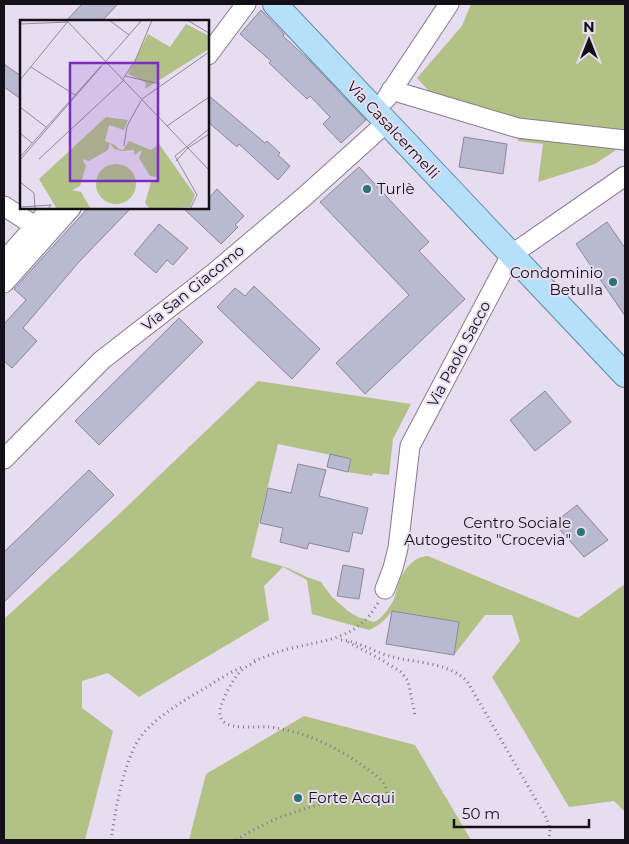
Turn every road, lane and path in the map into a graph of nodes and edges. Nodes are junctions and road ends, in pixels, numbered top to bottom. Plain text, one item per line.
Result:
1 (240, 4) edge
2 (246, 4) edge
3 (275, 4) edge
4 (449, 4) edge
5 (209, 33) edge
6 (209, 54) edge
7 (391, 90) junction
8 (382, 118) junction
9 (625, 140) edge
10 (625, 176) edge
11 (4, 206) edge
12 (50, 209) edge
13 (70, 209) edge
14 (35, 226) junction
15 (512, 255) junction
16 (4, 261) edge
17 (4, 283) edge
18 (625, 375) edge
19 (4, 459) edge
20 (385, 589) joint
21 (332, 640) junction
22 (341, 640) junction
23 (256, 660) junction
24 (415, 715) dead end
25 (111, 840) edge
26 (236, 840) edge
27 (549, 840) edge

1 - 5 street
2 - 6 street
3 - 8 main road, Via Casalcermelli
4 - 7 street, Via San Giacomo
7 - 8 street, Via San Giacomo
7 - 9 street
8 - 15 main road, Via Casalcermelli
8 - 19 street, Via San Giacomo
10 - 15 street, Via Paolo Sacco
11 - 14 street
12 - 14 street
13 - 17 street
14 - 16 street
15 - 18 main road, Via Casalcermelli
15 - 20 street, Via Paolo Sacco
20 - 21 path
21 - 22 path
21 - 23 path
22 - 24 path
22 - 27 path
23 - 25 path
23 - 26 path

